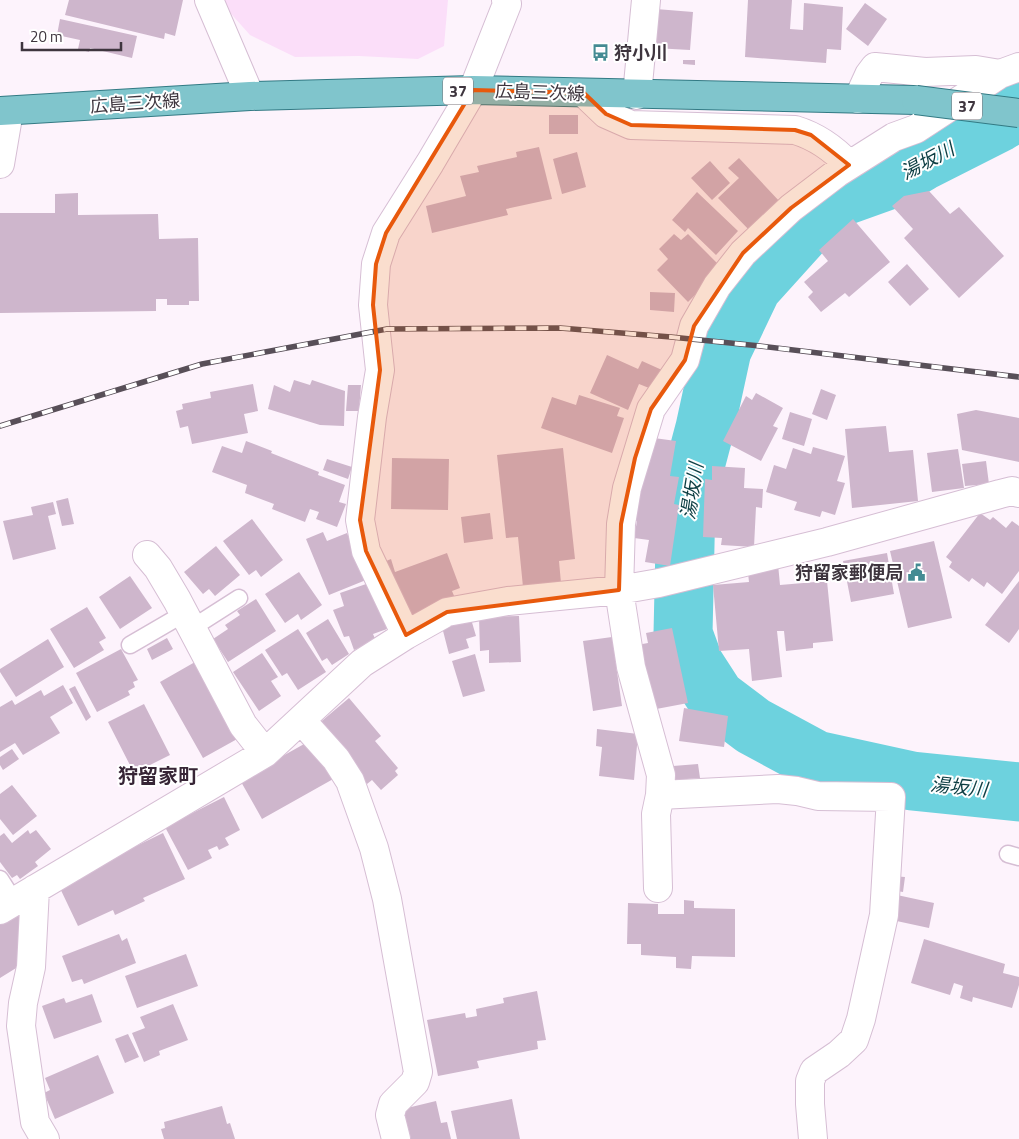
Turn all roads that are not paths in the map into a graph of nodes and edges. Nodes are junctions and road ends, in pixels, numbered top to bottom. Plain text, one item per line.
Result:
1 (209, 0) edge
2 (506, 0) edge
3 (646, 0) edge
4 (1009, 70) edge
5 (473, 90) junction
6 (584, 94) junction
7 (637, 95) junction
8 (250, 96) junction
9 (858, 99) junction
10 (5, 111) edge
11 (1019, 112) edge
12 (0, 164) edge
13 (849, 165) junction
14 (1019, 492) edge
15 (147, 555) dead end
16 (618, 590) junction
17 (239, 598) dead end
18 (188, 621) junction
19 (406, 635) junction
20 (130, 645) dead end
21 (301, 720) junction
22 (265, 753) junction
23 (660, 794) junction
24 (658, 888) dead end
25 (12, 895) edge
26 (389, 1134) edge
27 (45, 1139) edge
28 (813, 1139) edge

1 - 8 street
2 - 5 street
3 - 7 street
4 - 9 street
4 - 13 street
5 - 6 main road, 広島三次線 / 37
5 - 8 main road, 広島三次線 / 37
5 - 19 street
6 - 7 main road, 広島三次線 / 37
6 - 13 street
7 - 9 main road, 広島三次線 / 37
8 - 10 main road, 広島三次線 / 37
9 - 11 main road, 広島三次線 / 37, bridge
10 - 12 street
13 - 16 street
14 - 16 street
15 - 18 street
16 - 19 street
16 - 23 street
17 - 18 lane
18 - 20 lane
18 - 22 street
19 - 21 street
21 - 22 street
21 - 26 street
22 - 25 street
23 - 24 street
23 - 28 street
25 - 27 street

